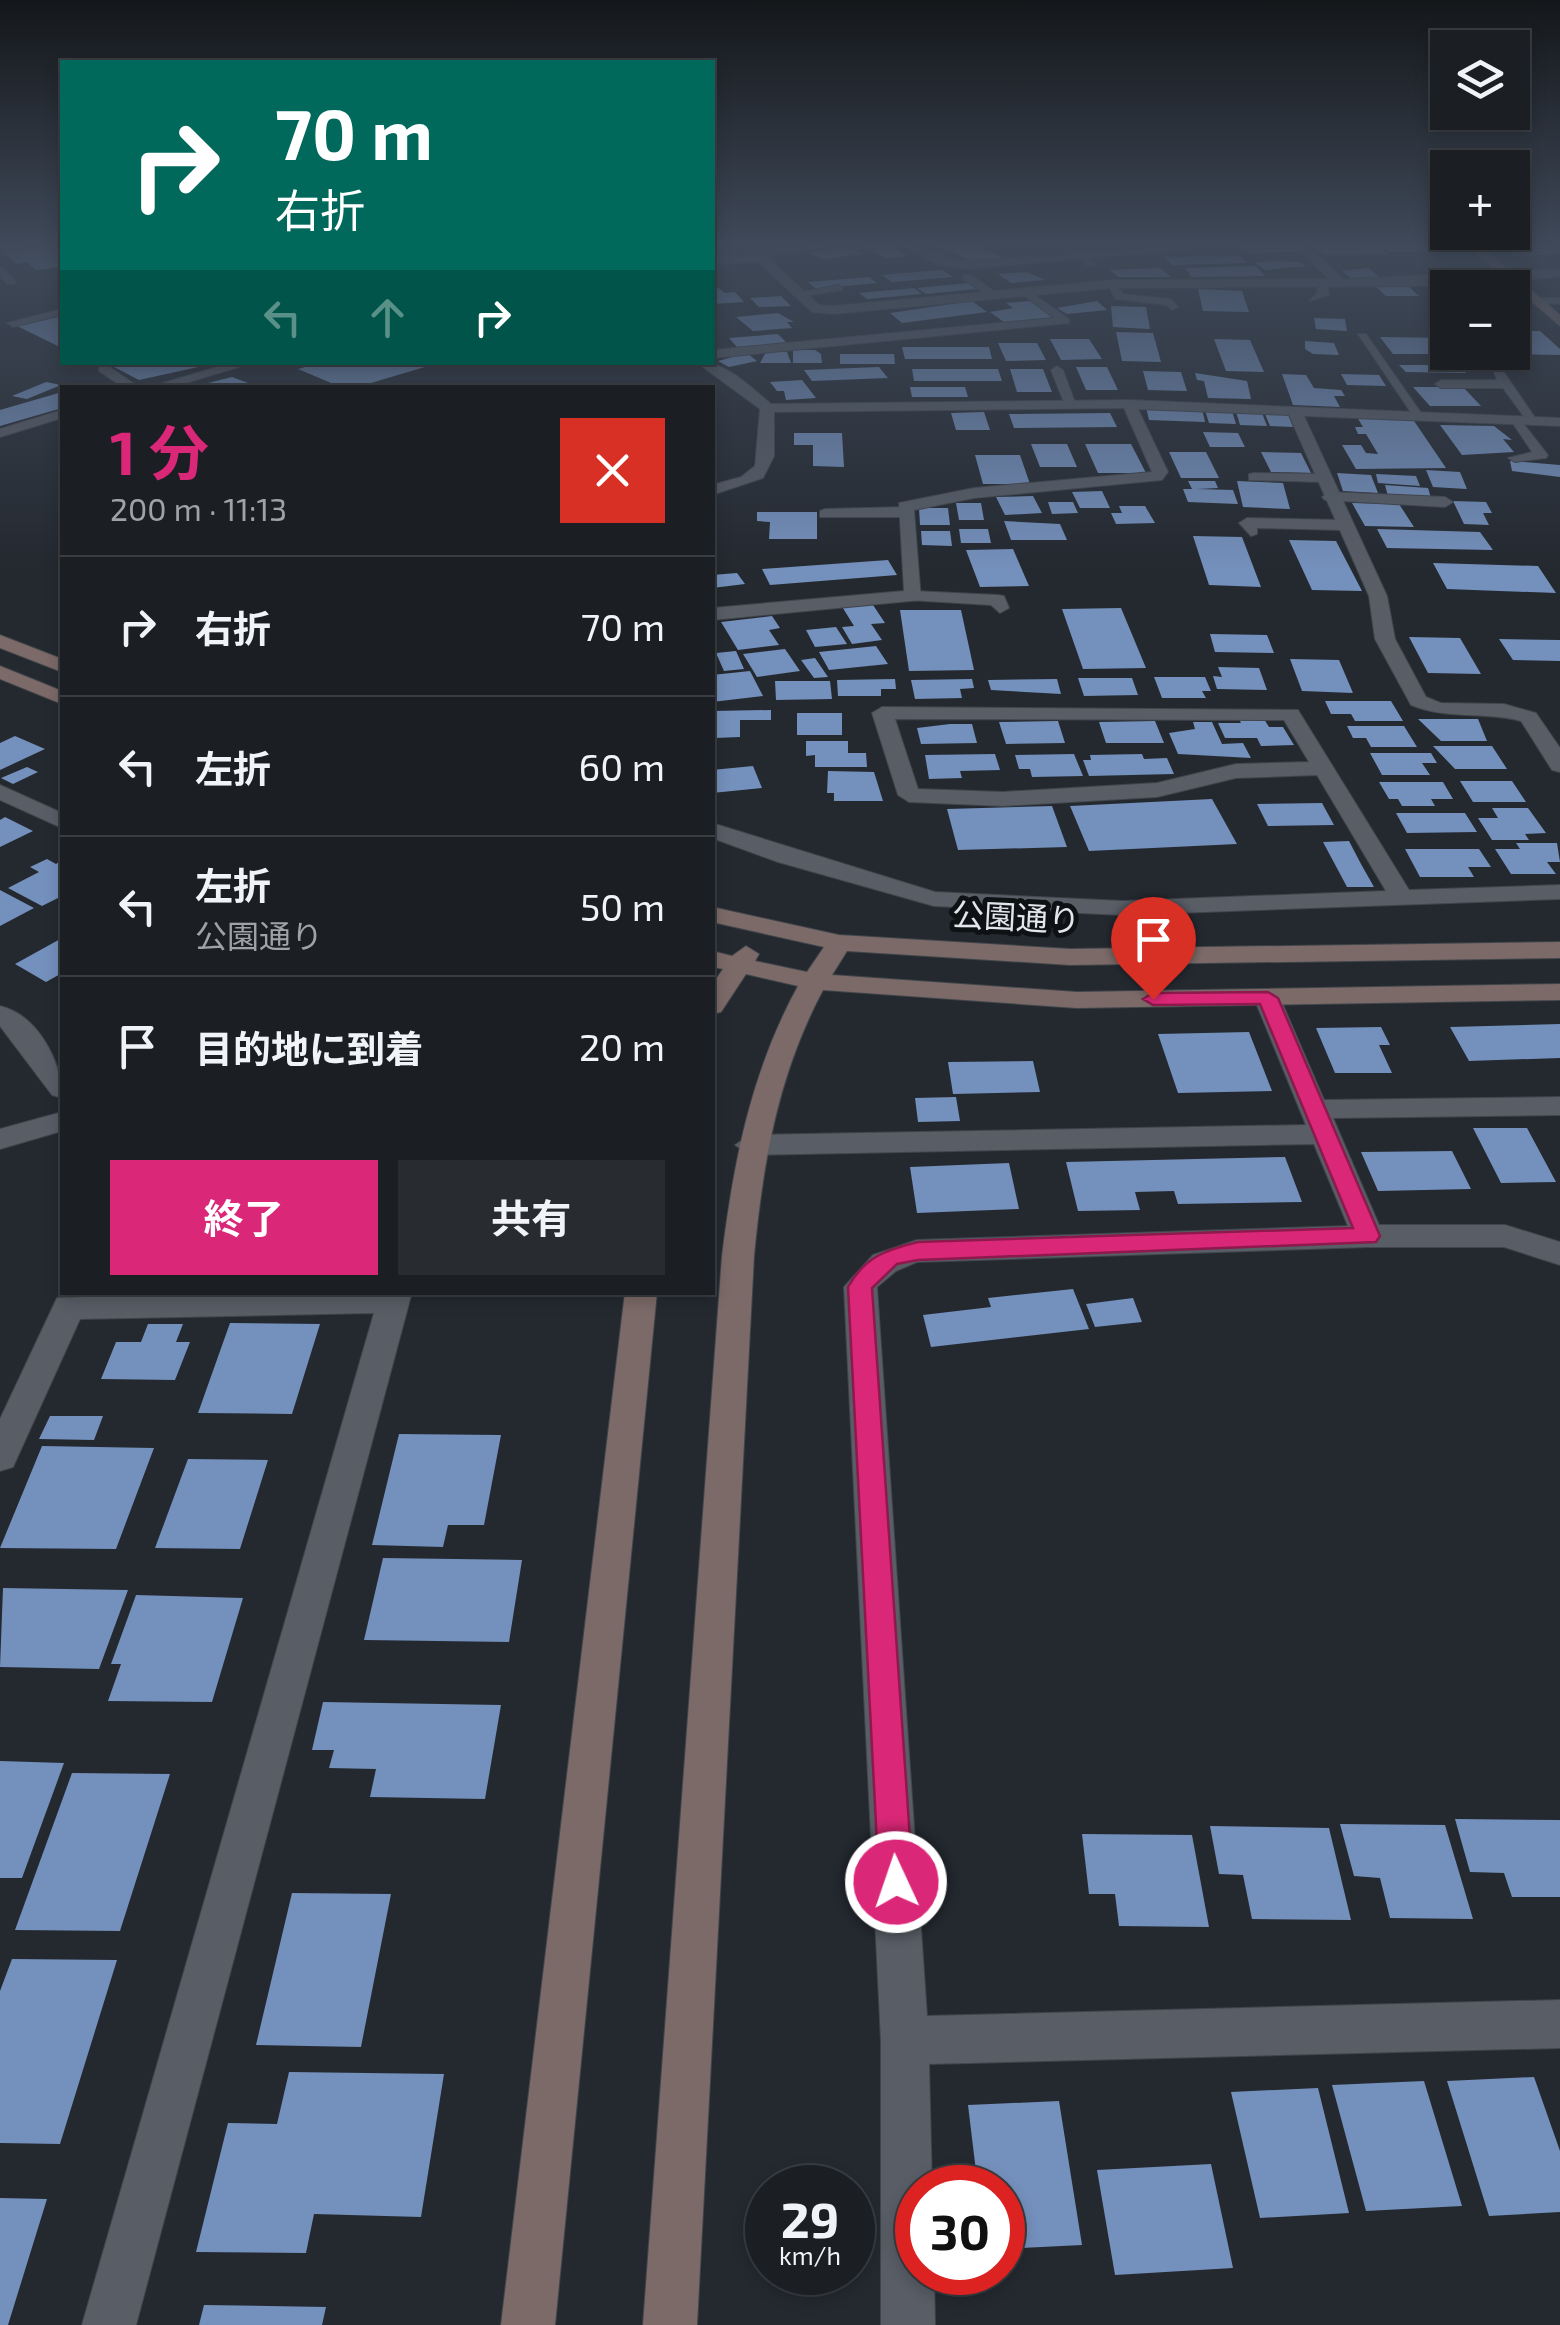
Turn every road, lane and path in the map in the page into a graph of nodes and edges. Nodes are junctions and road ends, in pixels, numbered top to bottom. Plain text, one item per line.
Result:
1 (1373, 352) edge
2 (239, 365) edge
3 (708, 365) edge
4 (103, 368) dead end
5 (1057, 370) dead end
6 (1497, 370) edge
7 (1441, 384) dead end
8 (1508, 384) junction
9 (129, 385) edge
10 (163, 385) edge
11 (1129, 404) junction
12 (1072, 405) junction
13 (767, 408) junction
14 (1294, 412) junction
15 (60, 415) edge
16 (1421, 417) junction
17 (1527, 422) junction
18 (1560, 422) edge
19 (0, 432) edge
20 (1515, 458) dead end
21 (1254, 477) dead end
22 (1326, 488) junction
23 (715, 489) edge
24 (1444, 502) dead end
25 (905, 512) junction
26 (825, 514) dead end
27 (1342, 524) junction
28 (1251, 532) dead end
29 (914, 596) junction
30 (1000, 608) dead end
31 (715, 614) edge
32 (0, 640) edge
33 (60, 665) edge
34 (0, 672) edge
35 (60, 697) edge
36 (1529, 717) junction
37 (1560, 717) edge
38 (1560, 765) edge
39 (1323, 768) junction
40 (0, 792) edge
41 (60, 819) edge
42 (715, 831) edge
43 (1560, 892) edge
44 (1402, 898) junction
45 (715, 915) edge
46 (772, 928) junction
47 (839, 942) junction
48 (1560, 950) edge
49 (724, 963) edge
50 (812, 981) junction
51 (1560, 992) edge
52 (715, 995) edge
53 (1268, 998) junction
54 (0, 1014) edge
55 (60, 1086) edge
56 (1560, 1106) edge
57 (60, 1122) edge
58 (1322, 1122) junction
59 (0, 1138) edge
60 (750, 1146) junction
61 (1368, 1236) junction
62 (1560, 1254) edge
63 (641, 1295) edge
64 (395, 1297) edge
65 (70, 1300) edge
66 (0, 1457) edge
67 (1560, 2024) edge
68 (905, 2041) junction
69 (109, 2325) edge
70 (528, 2325) edge
71 (670, 2325) edge
72 (908, 2325) edge

1 - 16 lane
2 - 10 lane
3 - 13 street
4 - 9 lane
5 - 12 lane
6 - 8 lane
7 - 8 lane
8 - 17 lane
11 - 12 street
11 - 14 street
11 - 25 street
12 - 13 street
13 - 23 street
14 - 16 street
14 - 22 street
15 - 19 lane
16 - 17 street
17 - 18 street
17 - 20 lane
21 - 22 lane
22 - 24 lane
22 - 27 street
25 - 26 lane
25 - 29 street
27 - 28 lane
27 - 36 street
29 - 30 lane
29 - 31 street
32 - 33 street
34 - 35 street
36 - 37 street
36 - 38 street
39 - 39 street
39 - 44 street
40 - 41 street
42 - 44 street
43 - 44 street
45 - 46 street, 公園通り
46 - 47 street, 公園通り
46 - 49 street
47 - 48 street, 公園通り
47 - 50 street
49 - 50 street
49 - 52 street
50 - 53 street
50 - 60 street
51 - 53 street
53 - 58 street
54 - 55 street
56 - 58 street
57 - 59 street
58 - 60 street
58 - 61 street
60 - 71 street
61 - 62 street
61 - 68 street
63 - 70 street
64 - 65 street
64 - 69 street
65 - 66 street
67 - 68 street
68 - 72 street

